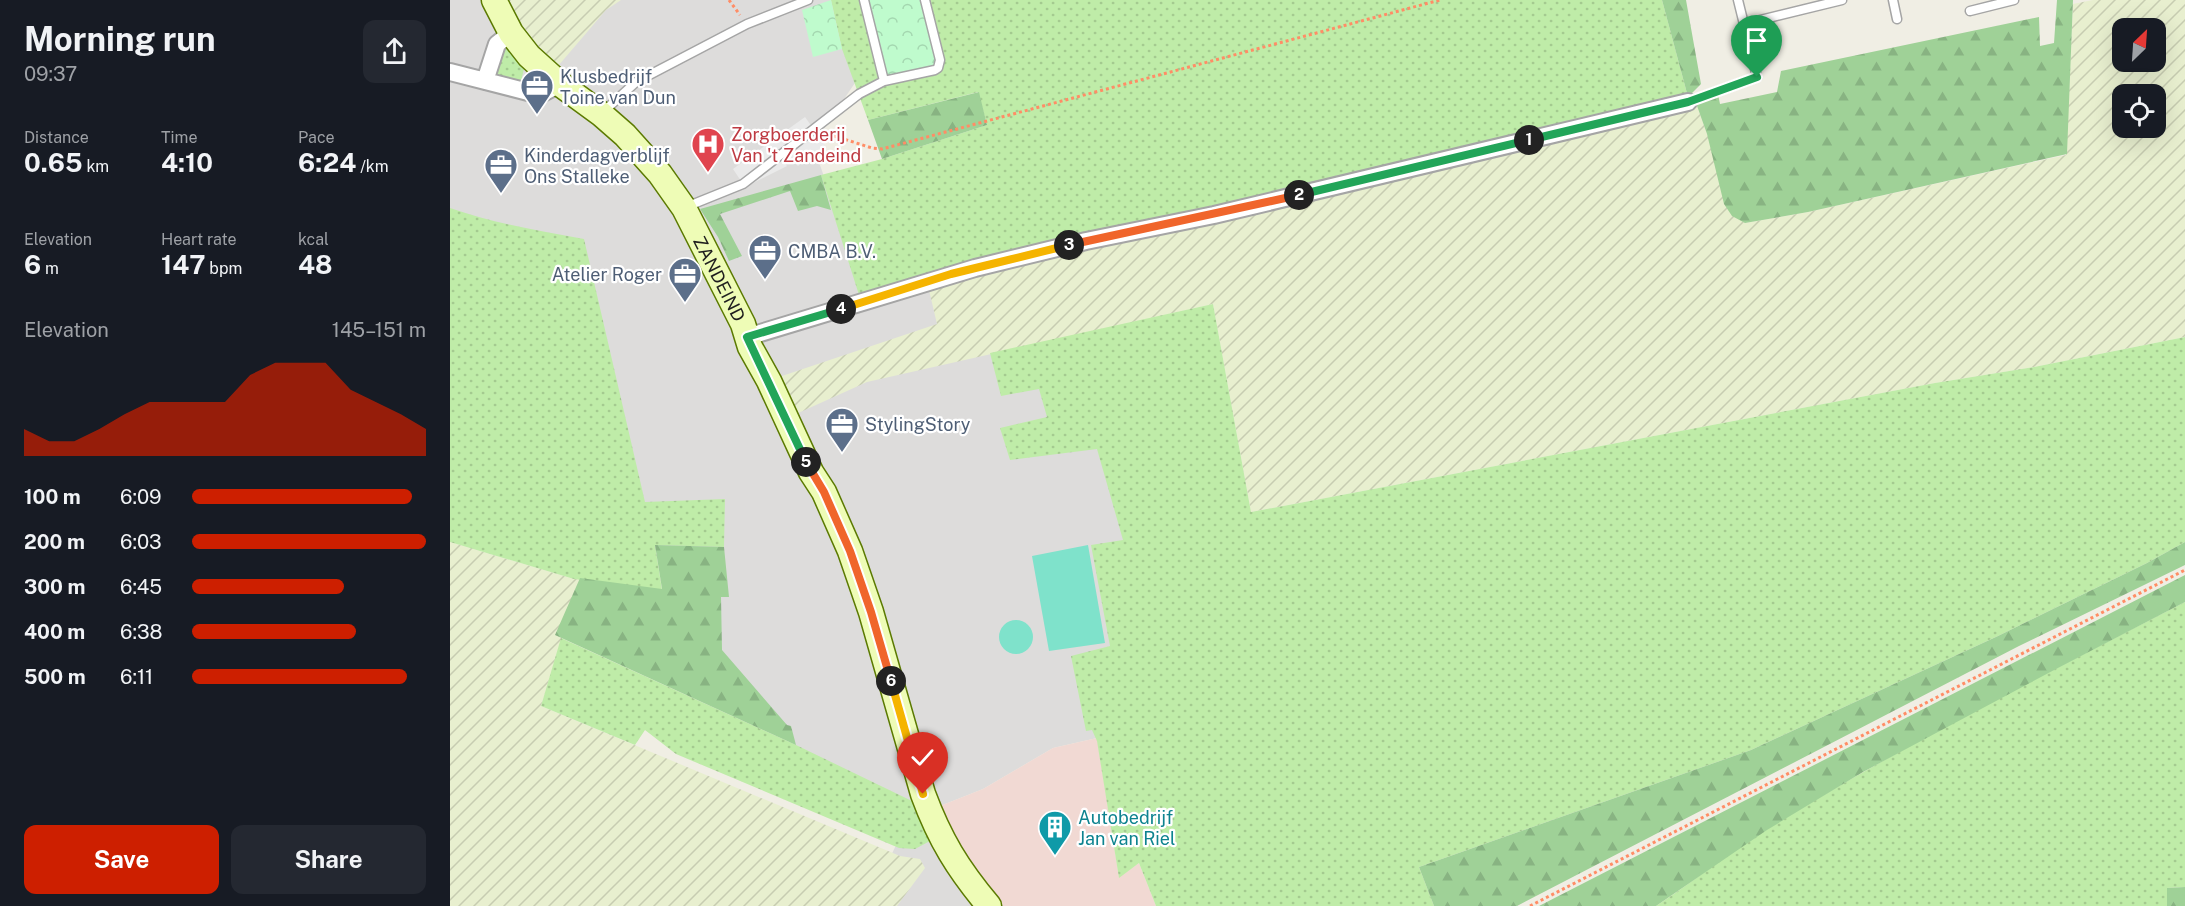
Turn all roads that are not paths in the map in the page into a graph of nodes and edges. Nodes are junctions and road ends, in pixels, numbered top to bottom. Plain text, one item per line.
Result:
1 (494, 0) edge
2 (808, 0) edge
3 (864, 0) edge
4 (925, 0) edge
5 (1738, 0) edge
6 (1842, 0) edge
7 (1893, 0) edge
8 (2014, 0) edge
9 (1988, 3) edge
10 (1970, 11) dead end
11 (1897, 20) dead end
12 (1744, 24) junction
13 (511, 33) junction
14 (450, 72) edge
15 (485, 81) junction
16 (884, 81) junction
17 (561, 84) junction
18 (1688, 102) joint
19 (601, 114) junction
20 (684, 208) junction
21 (747, 337) junction
22 (989, 906) edge

1 - 13 street, ZANDEIND
2 - 19 lane
3 - 16 lane
4 - 16 lane
5 - 12 lane
6 - 12 lane
7 - 11 lane
8 - 9 lane
9 - 10 lane
12 - 18 lane
13 - 15 street
13 - 17 street, ZANDEIND
14 - 15 street
15 - 17 street
16 - 20 lane
17 - 19 street, ZANDEIND
18 - 21 street
19 - 20 street, ZANDEIND
20 - 21 street, ZANDEIND
21 - 22 street, ZANDEIND

